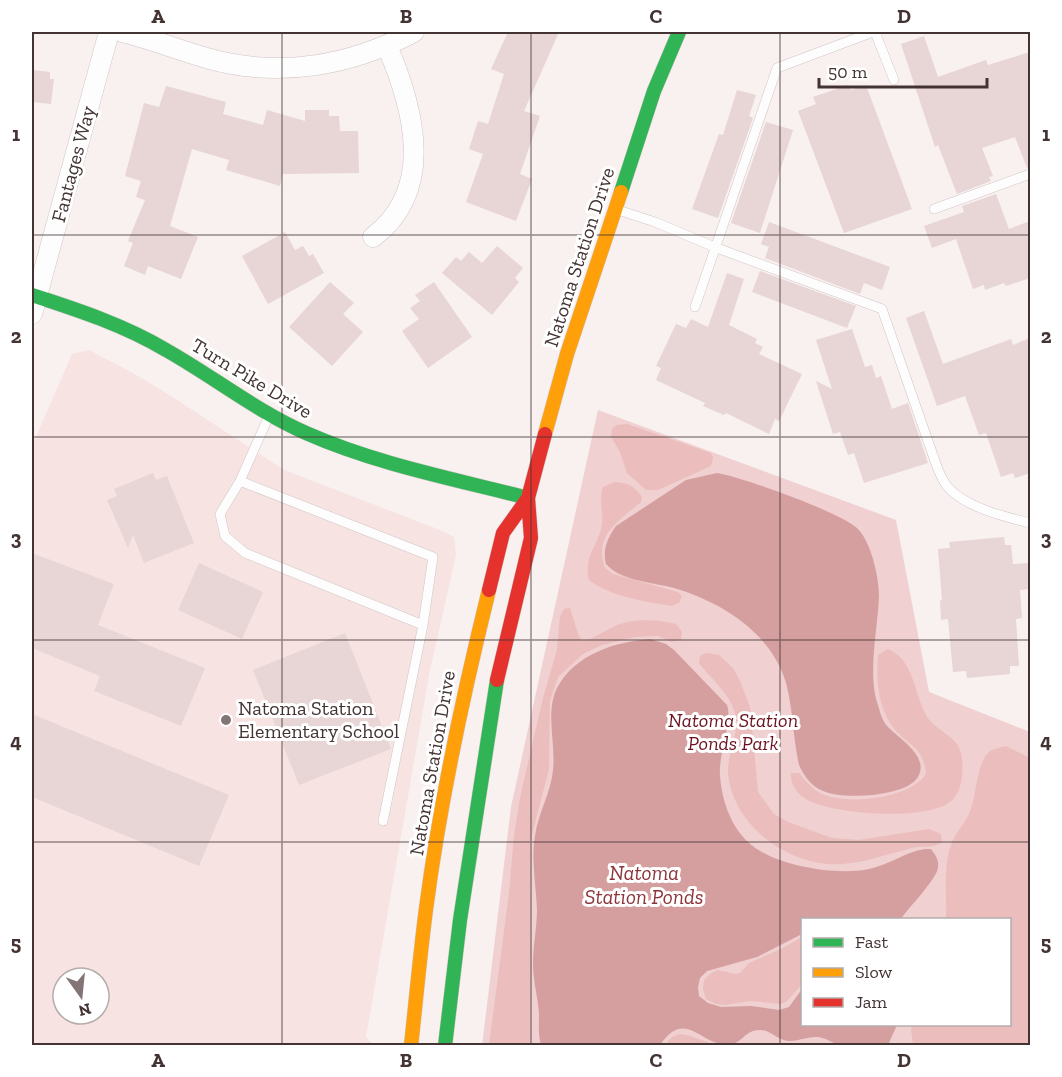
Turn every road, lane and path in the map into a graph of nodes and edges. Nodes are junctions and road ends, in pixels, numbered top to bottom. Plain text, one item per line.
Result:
1 (109, 32) edge
2 (122, 32) edge
3 (414, 32) edge
4 (679, 32) edge
5 (874, 32) edge
6 (387, 46) junction
7 (894, 80) dead end
8 (1030, 174) edge
9 (934, 209) dead end
10 (616, 210) junction
11 (373, 237) dead end
12 (717, 248) junction
13 (33, 302) edge
14 (695, 307) dead end
15 (269, 415) junction
16 (240, 481) junction
17 (528, 498) junction
18 (1030, 525) edge
19 (423, 625) junction
20 (383, 821) dead end
21 (411, 1046) edge
22 (445, 1046) edge

1 - 13 street, Fantages Way
2 - 6 street
3 - 6 street
4 - 10 street, Natoma Station Drive
5 - 7 lane
5 - 12 lane
6 - 11 street
8 - 9 lane
10 - 12 lane
10 - 17 street, Natoma Station Drive
12 - 14 lane
12 - 18 lane
13 - 15 street, Turn Pike Drive
15 - 16 lane
15 - 17 street, Turn Pike Drive
16 - 19 lane
16 - 19 lane
17 - 21 street, Natoma Station Drive
17 - 22 street, Natoma Station Drive
19 - 20 lane

